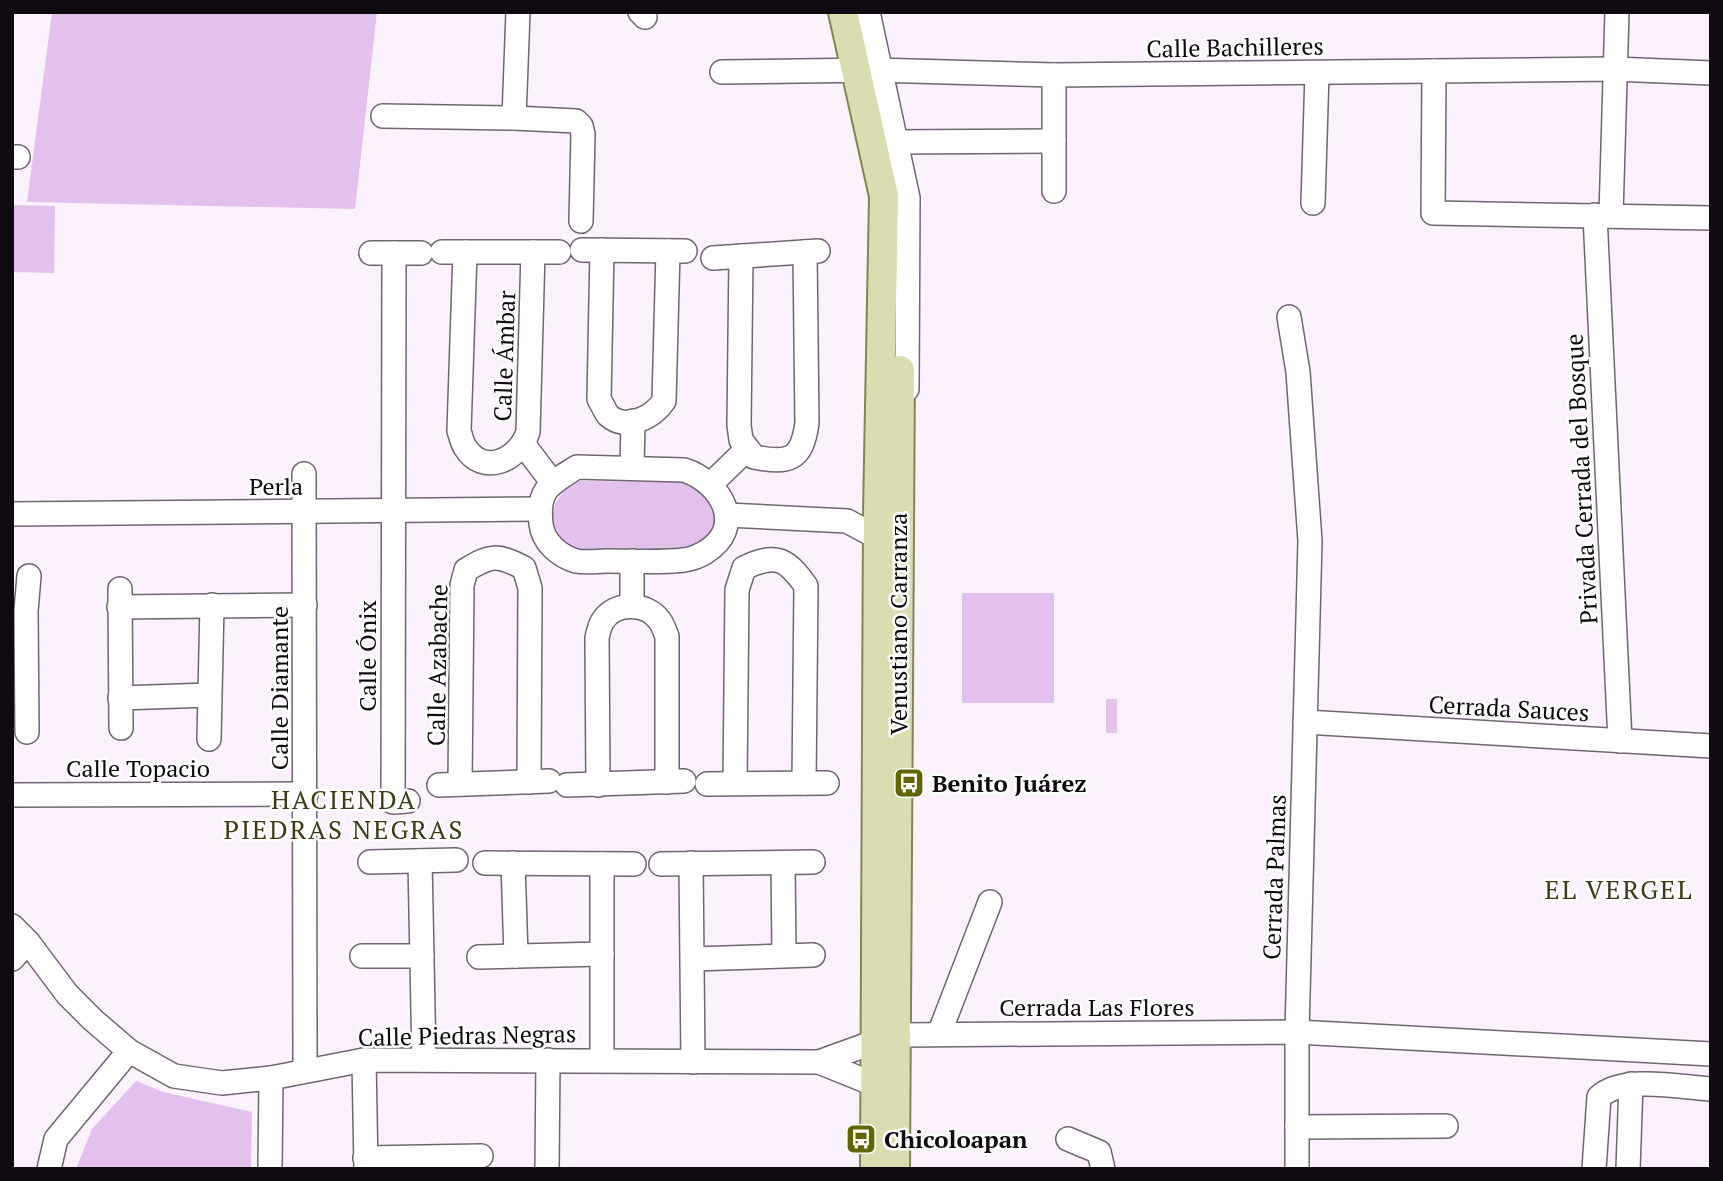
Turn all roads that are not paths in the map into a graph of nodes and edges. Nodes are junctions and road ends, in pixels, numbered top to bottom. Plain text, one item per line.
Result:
1 (518, 12) edge
2 (831, 12) edge
3 (844, 12) edge
4 (863, 12) edge
5 (868, 12) edge
6 (1617, 12) edge
7 (1614, 69) junction
8 (865, 71) junction
9 (1434, 71) junction
10 (722, 72) dead end
11 (1317, 73) junction
12 (1711, 73) edge
13 (1054, 75) junction
14 (383, 116) dead end
15 (514, 118) junction
16 (1054, 141) junction
17 (894, 142) junction
18 (1054, 191) dead end
19 (1313, 203) dead end
20 (1603, 215) junction
21 (896, 218) junction
22 (1711, 218) edge
23 (581, 221) dead end
24 (465, 252) junction
25 (533, 252) junction
26 (559, 252) dead end
27 (741, 256) junction
28 (713, 258) dead end
29 (1289, 317) dead end
30 (633, 421) junction
31 (524, 445) junction
32 (747, 449) junction
33 (632, 468) junction
34 (304, 474) dead end
35 (552, 482) junction
36 (711, 484) junction
37 (539, 509) junction
38 (393, 511) junction
39 (305, 512) junction
40 (12, 514) edge
41 (727, 515) junction
42 (876, 521) junction
43 (551, 546) junction
44 (712, 547) junction
45 (632, 561) junction
46 (524, 568) junction
47 (744, 568) junction
48 (29, 576) dead end
49 (212, 605) junction
50 (305, 605) junction
51 (632, 606) junction
52 (19, 610) edge
53 (209, 695) junction
54 (120, 698) junction
55 (19, 699) edge
56 (1305, 722) junction
57 (121, 728) dead end
58 (27, 732) dead end
59 (209, 739) dead end
60 (1620, 741) junction
61 (1711, 746) edge
62 (686, 782) junction
63 (548, 783) junction
64 (735, 783) junction
65 (598, 785) junction
66 (306, 794) junction
67 (12, 795) edge
68 (401, 802) dead end
69 (456, 860) dead end
70 (421, 861) junction
71 (370, 862) dead end
72 (813, 862) dead end
73 (485, 863) dead end
74 (513, 863) junction
75 (661, 863) dead end
76 (691, 863) junction
77 (783, 863) junction
78 (602, 864) junction
79 (634, 864) dead end
80 (989, 902) dead end
81 (20, 934) edge
82 (603, 954) junction
83 (784, 955) junction
84 (813, 955) dead end
85 (362, 956) dead end
86 (422, 956) junction
87 (516, 956) junction
88 (479, 957) dead end
89 (12, 959) edge
90 (693, 959) junction
91 (1297, 1032) junction
92 (939, 1034) junction
93 (886, 1039) junction
94 (129, 1051) junction
95 (1711, 1054) edge
96 (364, 1060) junction
97 (425, 1060) junction
98 (548, 1060) junction
99 (602, 1060) junction
100 (693, 1062) junction
101 (819, 1062) junction
102 (305, 1070) junction
103 (271, 1078) junction
104 (1631, 1084) junction
105 (880, 1085) junction
106 (1711, 1089) edge
107 (1446, 1126) dead end
108 (1297, 1127) junction
109 (1068, 1139) dead end
110 (481, 1157) dead end
111 (453, 1163) edge
112 (365, 1164) edge
113 (49, 1169) edge
114 (270, 1169) edge
115 (547, 1169) edge
116 (866, 1169) edge
117 (875, 1169) edge
118 (895, 1169) edge
119 (902, 1169) edge
120 (1103, 1169) edge
121 (1297, 1169) edge
122 (1594, 1169) edge
123 (1628, 1169) edge

1 - 15 street
2 - 8 street
3 - 8 main road
4 - 8 main road
5 - 8 street
6 - 7 street, Privada Cerrada del Bosque
7 - 9 street, Calle Bachilleres
7 - 12 street, Calle Bachilleres
7 - 20 street, Privada Cerrada del Bosque
8 - 10 street, Calle Bachilleres
8 - 13 street, Calle Bachilleres
8 - 17 main road
8 - 21 main road
8 - 42 street
9 - 11 street, Calle Bachilleres
9 - 20 street
11 - 13 street, Calle Bachilleres
11 - 19 street
13 - 16 street
14 - 15 street
15 - 23 street
16 - 17 street
16 - 18 street
17 - 21 main road
17 - 93 street
20 - 22 street
20 - 60 street, Privada Cerrada del Bosque
21 - 42 main road, Venustiano Carranza
24 - 25 street
24 - 31 street, Calle Ámbar
24 - 38 street, Calle Ónix
25 - 26 street
25 - 31 street, Calle Ámbar
27 - 28 street
27 - 32 street
27 - 32 street
29 - 56 street, Cerrada Palmas
30 - 30 street
30 - 33 street
31 - 35 street
32 - 36 street
33 - 35 street
33 - 36 street
34 - 39 street, Calle Diamante
35 - 37 street
36 - 41 street
37 - 38 street, Perla
37 - 43 street
38 - 39 street, Perla
38 - 68 street, Calle Ónix
39 - 40 street, Perla
39 - 50 street, Calle Diamante
41 - 42 street
41 - 44 street
42 - 93 main road, Venustiano Carranza
43 - 45 street
43 - 46 street
44 - 45 street
44 - 47 street
45 - 51 street
46 - 63 street
46 - 63 street, Calle Azabache
47 - 64 street
47 - 64 street
48 - 52 street
49 - 50 street
49 - 53 street
49 - 54 street
50 - 66 street, Calle Diamante
51 - 62 street
51 - 65 street
52 - 55 street
53 - 54 street
53 - 59 street
54 - 57 street
55 - 58 street
56 - 60 street, Cerrada Sauces
56 - 91 street, Cerrada Palmas
60 - 61 street, Cerrada Sauces
62 - 64 street
62 - 65 street
63 - 65 street
66 - 67 street, Calle Topacio
66 - 102 street, Calle Diamante
69 - 70 street
70 - 71 street
70 - 86 street
72 - 77 street
73 - 74 street
74 - 78 street
74 - 87 street
75 - 76 street
76 - 77 street
76 - 90 street
77 - 83 street
78 - 79 street
78 - 82 street
80 - 92 street
81 - 89 street
81 - 94 street, Calle Piedras Negras
82 - 87 street
82 - 99 street
83 - 84 street
83 - 90 street
85 - 86 street
86 - 97 street
87 - 88 street
90 - 100 street
91 - 92 street, Cerrada Las Flores
91 - 95 street, Cerrada Las Flores
91 - 108 street, Cerrada Palmas
92 - 93 street, Cerrada Las Flores
93 - 101 street, Calle Piedras Negras
93 - 105 main road, Venustiano Carranza
93 - 119 street
94 - 103 street, Calle Piedras Negras
94 - 113 street
96 - 97 street, Calle Piedras Negras
96 - 102 street, Calle Piedras Negras
96 - 112 street
97 - 98 street, Calle Piedras Negras
98 - 99 street, Calle Piedras Negras
98 - 115 street
99 - 100 street, Calle Piedras Negras
100 - 101 street, Calle Piedras Negras
101 - 105 street, Calle Piedras Negras
102 - 103 street, Calle Piedras Negras
103 - 114 street
104 - 106 street
104 - 122 street
104 - 123 street
105 - 116 street
105 - 117 main road, Venustiano Carranza
105 - 118 main road, Venustiano Carranza
107 - 108 street
108 - 121 street, Cerrada Palmas
109 - 120 street
110 - 111 street
111 - 112 street

